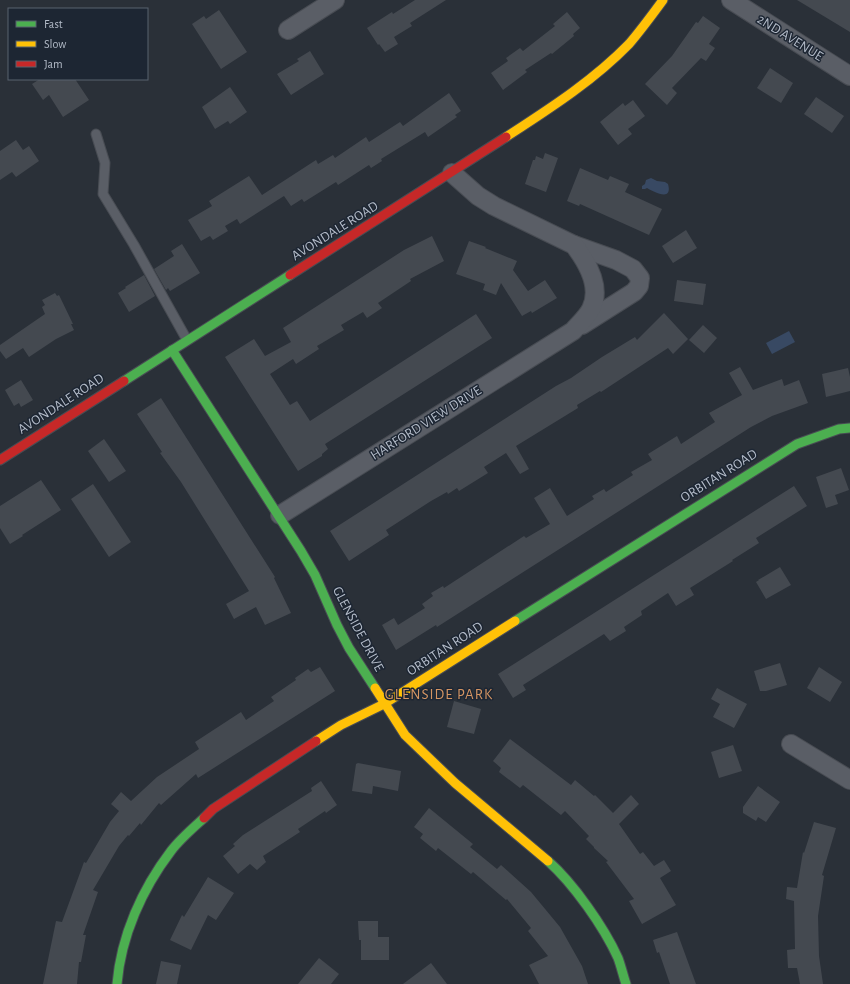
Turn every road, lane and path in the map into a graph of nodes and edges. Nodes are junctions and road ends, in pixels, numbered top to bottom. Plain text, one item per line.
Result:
1 (335, 0) edge
2 (663, 0) edge
3 (731, 0) edge
4 (288, 30) dead end
5 (850, 76) edge
6 (96, 134) dead end
7 (452, 173) junction
8 (574, 245) junction
9 (573, 331) junction
10 (187, 340) junction
11 (172, 350) junction
12 (850, 428) edge
13 (0, 460) edge
14 (280, 515) junction
15 (384, 704) junction
16 (791, 744) dead end
17 (850, 780) edge
18 (117, 984) edge
19 (626, 984) edge

1 - 4 street
2 - 7 street, AVONDALE ROAD
3 - 5 street, 2ND AVENUE
6 - 10 lane
7 - 8 street, HARFORD VIEW DRIVE
7 - 10 street, AVONDALE ROAD
8 - 9 street, HARFORD VIEW DRIVE
8 - 9 street, HARFORD VIEW DRIVE
9 - 14 street, HARFORD VIEW DRIVE
10 - 11 street, AVONDALE ROAD
11 - 13 street, AVONDALE ROAD
11 - 14 street, GLENSIDE DRIVE
12 - 15 street, ORBITAN ROAD
14 - 15 street, GLENSIDE DRIVE
15 - 18 street, ORBITAN ROAD
15 - 19 street, GLENSIDE DRIVE
16 - 17 street

